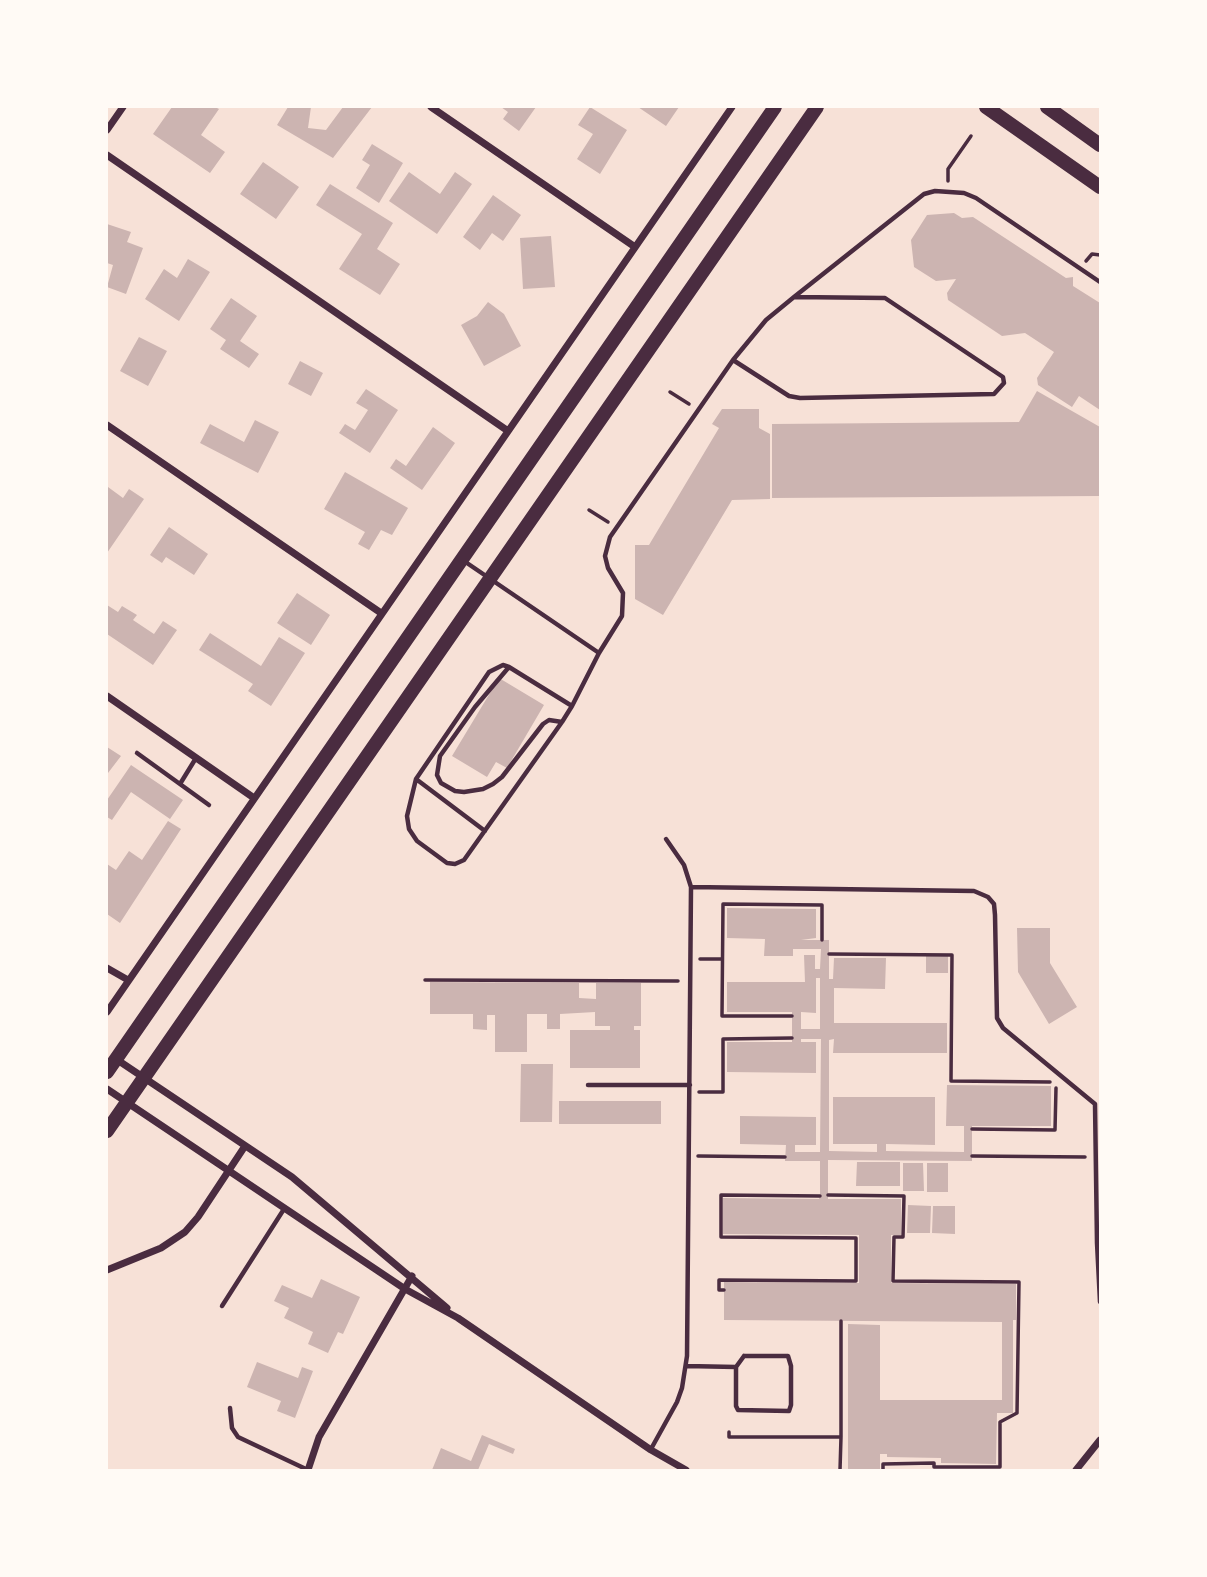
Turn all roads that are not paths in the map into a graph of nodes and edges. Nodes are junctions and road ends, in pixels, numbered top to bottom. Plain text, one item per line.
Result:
1 (123, 107) edge
2 (430, 107) edge
3 (732, 107) edge
4 (775, 107) edge
5 (817, 107) edge
6 (986, 107) edge
7 (1047, 107) edge
8 (107, 130) edge
9 (1100, 145) edge
10 (107, 155) edge
11 (1100, 187) edge
12 (635, 247) junction
13 (1100, 282) edge
14 (793, 297) junction
15 (733, 360) junction
16 (107, 425) edge
17 (508, 431) junction
18 (461, 559) junction
19 (489, 578) junction
20 (381, 614) junction
21 (599, 653) junction
22 (509, 667) junction
23 (107, 696) edge
24 (572, 706) junction
25 (562, 722) junction
26 (138, 753) dead end
27 (196, 758) junction
28 (416, 779) junction
29 (180, 784) junction
30 (254, 798) junction
31 (209, 805) dead end
32 (485, 831) junction
33 (666, 839) dead end
34 (691, 887) junction
35 (107, 968) edge
36 (128, 980) junction
37 (107, 1012) edge
38 (116, 1059) junction
39 (107, 1072) edge
40 (144, 1077) junction
41 (588, 1085) dead end
42 (690, 1085) junction
43 (107, 1089) edge
44 (127, 1103) junction
45 (107, 1131) edge
46 (245, 1146) junction
47 (228, 1171) junction
48 (284, 1209) junction
49 (107, 1270) edge
50 (412, 1276) junction
51 (405, 1289) junction
52 (1100, 1302) edge
53 (222, 1306) dead end
54 (458, 1318) junction
55 (685, 1366) junction
56 (736, 1367) junction
57 (230, 1408) dead end
58 (1100, 1440) edge
59 (651, 1450) junction
60 (308, 1470) edge
61 (686, 1470) edge
62 (1076, 1470) edge

1 - 8 street
2 - 12 street
3 - 12 street
4 - 18 main road
5 - 19 main road
6 - 11 main road
7 - 9 main road
10 - 17 street
12 - 17 street
13 - 14 lane
14 - 15 lane
14 - 15 lane
15 - 21 lane
16 - 20 street
17 - 20 street
18 - 19 lane
18 - 38 main road
19 - 21 lane
19 - 40 main road
20 - 30 street
21 - 24 lane
22 - 24 lane
22 - 25 lane
22 - 28 lane
23 - 27 street
24 - 25 lane
25 - 32 lane
26 - 29 lane
27 - 29 lane
27 - 30 street
28 - 32 lane
28 - 32 lane
29 - 31 lane
30 - 36 street
33 - 34 lane
34 - 42 lane
34 - 52 lane
35 - 36 street
36 - 37 street
38 - 39 main road
38 - 40 street
40 - 44 main road
40 - 46 street
41 - 42 lane
42 - 55 lane
43 - 44 street
44 - 45 main road
44 - 47 street
46 - 47 street
46 - 50 street
47 - 48 street
47 - 49 street
48 - 51 street
48 - 53 lane
50 - 51 street
50 - 54 street
51 - 54 street
51 - 60 street
54 - 59 street
55 - 56 lane
55 - 59 lane
56 - 56 lane
57 - 60 lane
58 - 62 street
59 - 61 street

